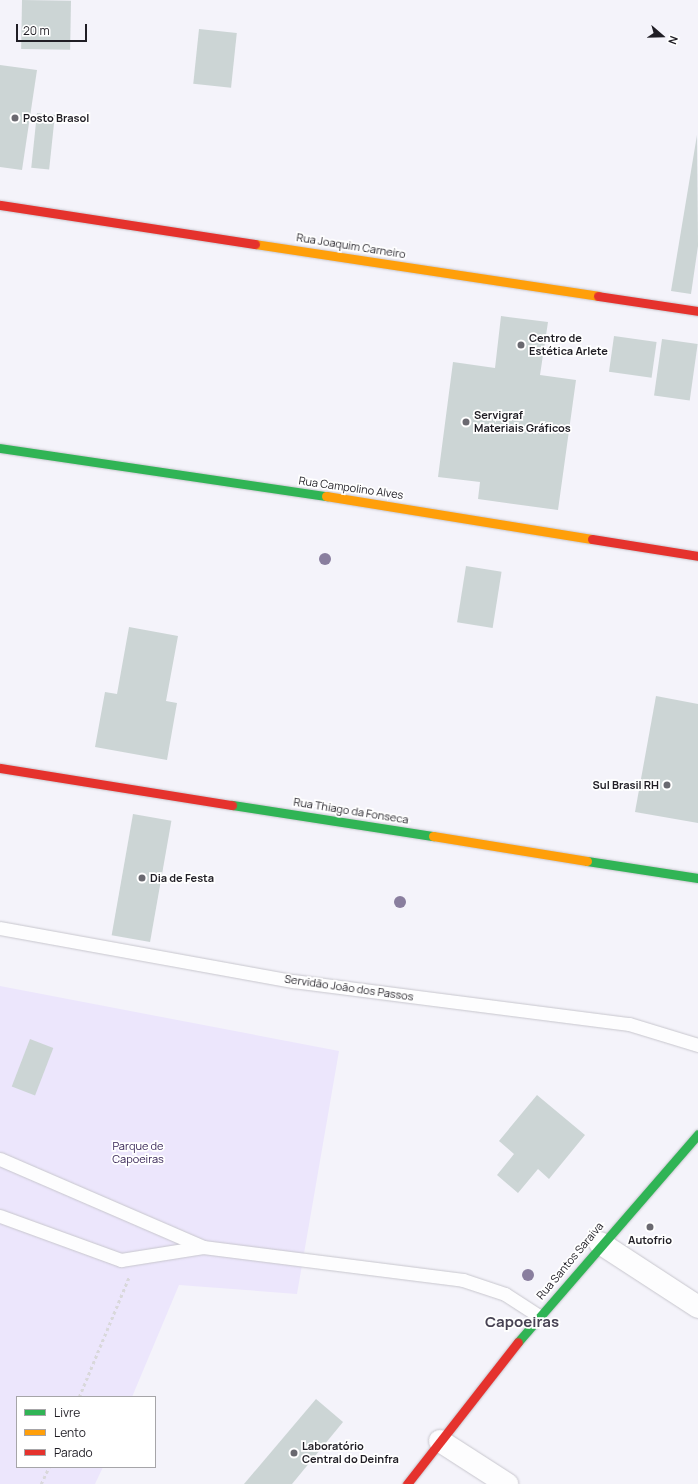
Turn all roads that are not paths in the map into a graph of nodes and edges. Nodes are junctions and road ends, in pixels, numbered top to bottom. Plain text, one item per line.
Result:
1 (0, 205) edge
2 (698, 311) edge
3 (0, 448) edge
4 (698, 556) edge
5 (0, 768) edge
6 (698, 878) edge
7 (0, 928) edge
8 (698, 1045) edge
9 (698, 1134) edge
10 (0, 1159) edge
11 (0, 1216) edge
12 (600, 1243) junction
13 (202, 1247) junction
14 (698, 1307) edge
15 (540, 1316) junction
16 (440, 1441) junction
17 (407, 1484) edge
18 (507, 1484) edge

1 - 2 street, Rua Joaquim Carneiro
3 - 4 street, Rua Campolino Alves
5 - 6 street, Rua Thiago da Fonseca
7 - 8 lane, Servidão João dos Passos
9 - 12 street, Rua Santos Saraiva
10 - 13 lane
11 - 13 lane
12 - 14 street
12 - 15 street, Rua Santos Saraiva
13 - 15 lane
15 - 16 street, Rua Santos Saraiva
16 - 17 street, Rua Santos Saraiva
16 - 18 street

